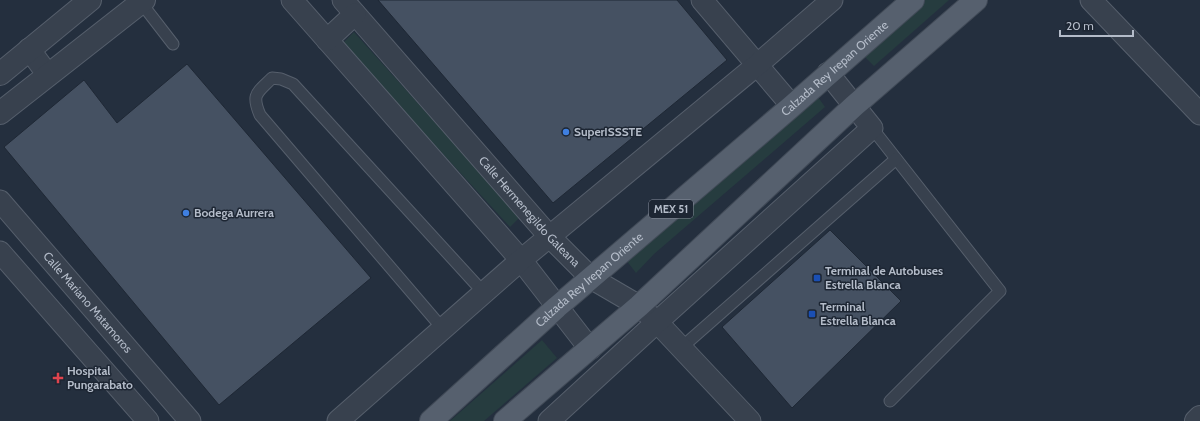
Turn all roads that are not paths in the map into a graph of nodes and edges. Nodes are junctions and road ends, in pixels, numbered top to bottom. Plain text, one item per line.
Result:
1 (90, 0) edge
2 (292, 0) edge
3 (702, 0) edge
4 (832, 0) edge
5 (913, 0) edge
6 (976, 0) edge
7 (1091, 0) edge
8 (141, 1) edge
9 (349, 7) edge
10 (327, 40) junction
11 (173, 44) dead end
12 (29, 49) junction
13 (757, 65) junction
14 (828, 73) junction
15 (0, 74) edge
16 (48, 75) junction
17 (792, 106) junction
18 (854, 106) junction
19 (0, 113) edge
20 (1200, 114) edge
21 (872, 128) junction
22 (896, 159) junction
23 (0, 201) edge
24 (549, 236) junction
25 (0, 252) edge
26 (520, 260) junction
27 (591, 278) junction
28 (484, 293) junction
29 (639, 306) junction
30 (557, 307) junction
31 (657, 322) junction
32 (106, 324) junction
33 (443, 329) junction
34 (80, 342) junction
35 (681, 348) junction
36 (590, 349) junction
37 (890, 401) dead end
38 (1200, 417) edge
39 (148, 421) edge
40 (190, 421) edge
41 (338, 421) edge
42 (431, 421) edge
43 (505, 421) edge
44 (549, 421) edge
45 (750, 421) edge
46 (1196, 421) edge

1 - 12 street
2 - 10 street
3 - 13 street
4 - 13 street
5 - 14 main road, Calzada Rey Irepan Oriente / MEX 51
6 - 18 main road
7 - 20 street
8 - 11 lane
8 - 16 street
9 - 10 street
9 - 24 street, Calle Hermenegildo Galeana
10 - 26 street
12 - 15 street
12 - 16 street
13 - 17 street
13 - 24 street
14 - 17 main road, Calzada Rey Irepan Oriente / MEX 51
14 - 18 street
16 - 19 street
17 - 27 main road, Calzada Rey Irepan Oriente / MEX 51
18 - 21 street
18 - 29 main road
21 - 22 lane
21 - 31 street
22 - 35 lane
22 - 37 lane
23 - 32 street, Calle Mariano Matamoros
24 - 26 street
24 - 27 street, Calle Hermenegildo Galeana
25 - 34 street
26 - 28 street
26 - 30 street
27 - 29 street, Calle Hermenegildo Galeana
27 - 30 main road, Calzada Rey Irepan Oriente / MEX 51
28 - 33 street
28 - 33 lane
29 - 31 street, Calle Hermenegildo Galeana
29 - 36 main road
30 - 36 street
30 - 42 main road, Calzada Rey Irepan Oriente / MEX 51
31 - 35 street, Calle Hermenegildo Galeana
31 - 44 street
32 - 34 street
32 - 40 street, Calle Mariano Matamoros
33 - 41 street
34 - 39 street
35 - 45 street, Calle Hermenegildo Galeana
36 - 43 main road
38 - 46 street

